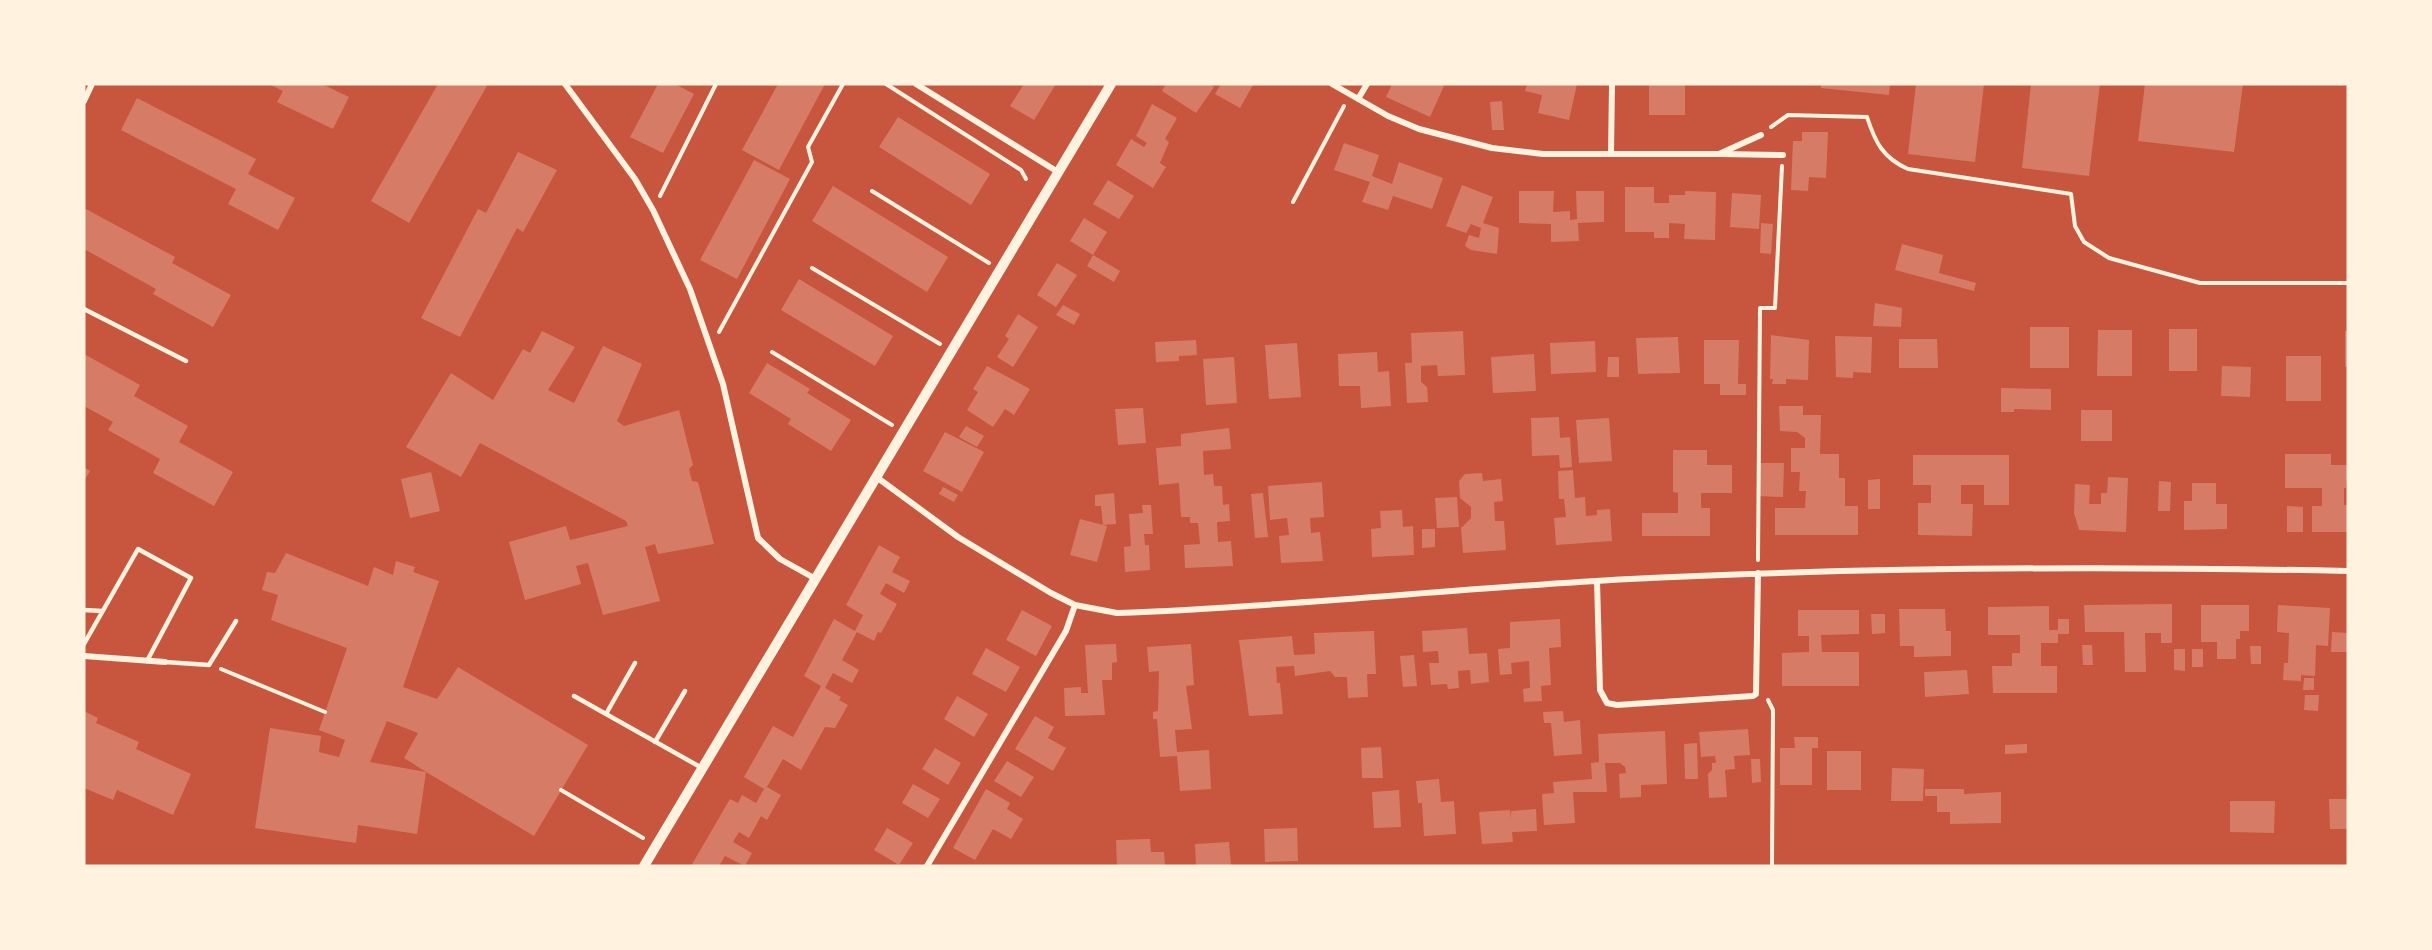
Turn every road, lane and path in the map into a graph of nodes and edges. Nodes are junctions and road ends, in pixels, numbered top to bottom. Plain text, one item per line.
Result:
1 (92, 84) edge
2 (565, 84) edge
3 (716, 84) edge
4 (843, 84) edge
5 (886, 84) edge
6 (916, 84) edge
7 (1111, 84) edge
8 (1332, 84) edge
9 (1367, 84) edge
10 (1612, 84) edge
11 (1350, 95) junction
12 (1358, 99) junction
13 (84, 101) edge
14 (1761, 135) joint
15 (1611, 153) junction
16 (1719, 154) junction
17 (1783, 155) joint
18 (1058, 172) junction
19 (1026, 179) dead end
20 (872, 191) dead end
21 (1293, 202) dead end
22 (653, 210) junction
23 (812, 268) dead end
24 (999, 269) junction
25 (2348, 283) edge
26 (84, 309) edge
27 (712, 346) junction
28 (950, 350) junction
29 (772, 352) dead end
30 (186, 361) dead end
31 (902, 431) junction
32 (875, 476) junction
33 (2348, 571) edge
34 (1758, 573) junction
35 (814, 578) junction
36 (1597, 581) junction
37 (1075, 605) junction
38 (84, 610) edge
39 (102, 611) junction
40 (236, 621) dead end
41 (84, 644) edge
42 (84, 656) edge
43 (147, 661) junction
44 (165, 662) joint
45 (635, 663) dead end
46 (209, 664) junction
47 (685, 692) dead end
48 (1756, 694) junction
49 (574, 696) dead end
50 (325, 712) dead end
51 (606, 714) junction
52 (655, 742) junction
53 (702, 768) junction
54 (561, 790) dead end
55 (656, 846) junction
56 (644, 866) edge
57 (927, 866) edge
58 (1772, 866) edge

1 - 13 street
2 - 22 street
3 - 22 path
4 - 27 path
5 - 19 path
6 - 18 street
7 - 18 street
8 - 11 street
9 - 12 street
10 - 15 street
11 - 12 street
11 - 21 path
12 - 15 street
14 - 16 street
14 - 25 path
15 - 16 street
16 - 17 street
17 - 34 path
18 - 24 street
20 - 24 path
22 - 27 street
23 - 28 path
24 - 28 street
26 - 30 lane
27 - 35 street
28 - 31 street
29 - 31 path
31 - 32 street
32 - 35 street
32 - 37 street
33 - 34 street
34 - 36 street
34 - 48 street
35 - 53 street
36 - 37 street
36 - 48 street
37 - 57 street
38 - 39 lane
39 - 41 lane
39 - 43 lane
40 - 46 lane
42 - 43 street
43 - 44 street
44 - 46 lane
45 - 51 lane
46 - 50 path
47 - 52 lane
48 - 58 path
49 - 51 lane
51 - 52 lane
52 - 53 lane
53 - 55 street
54 - 55 path
55 - 56 street

